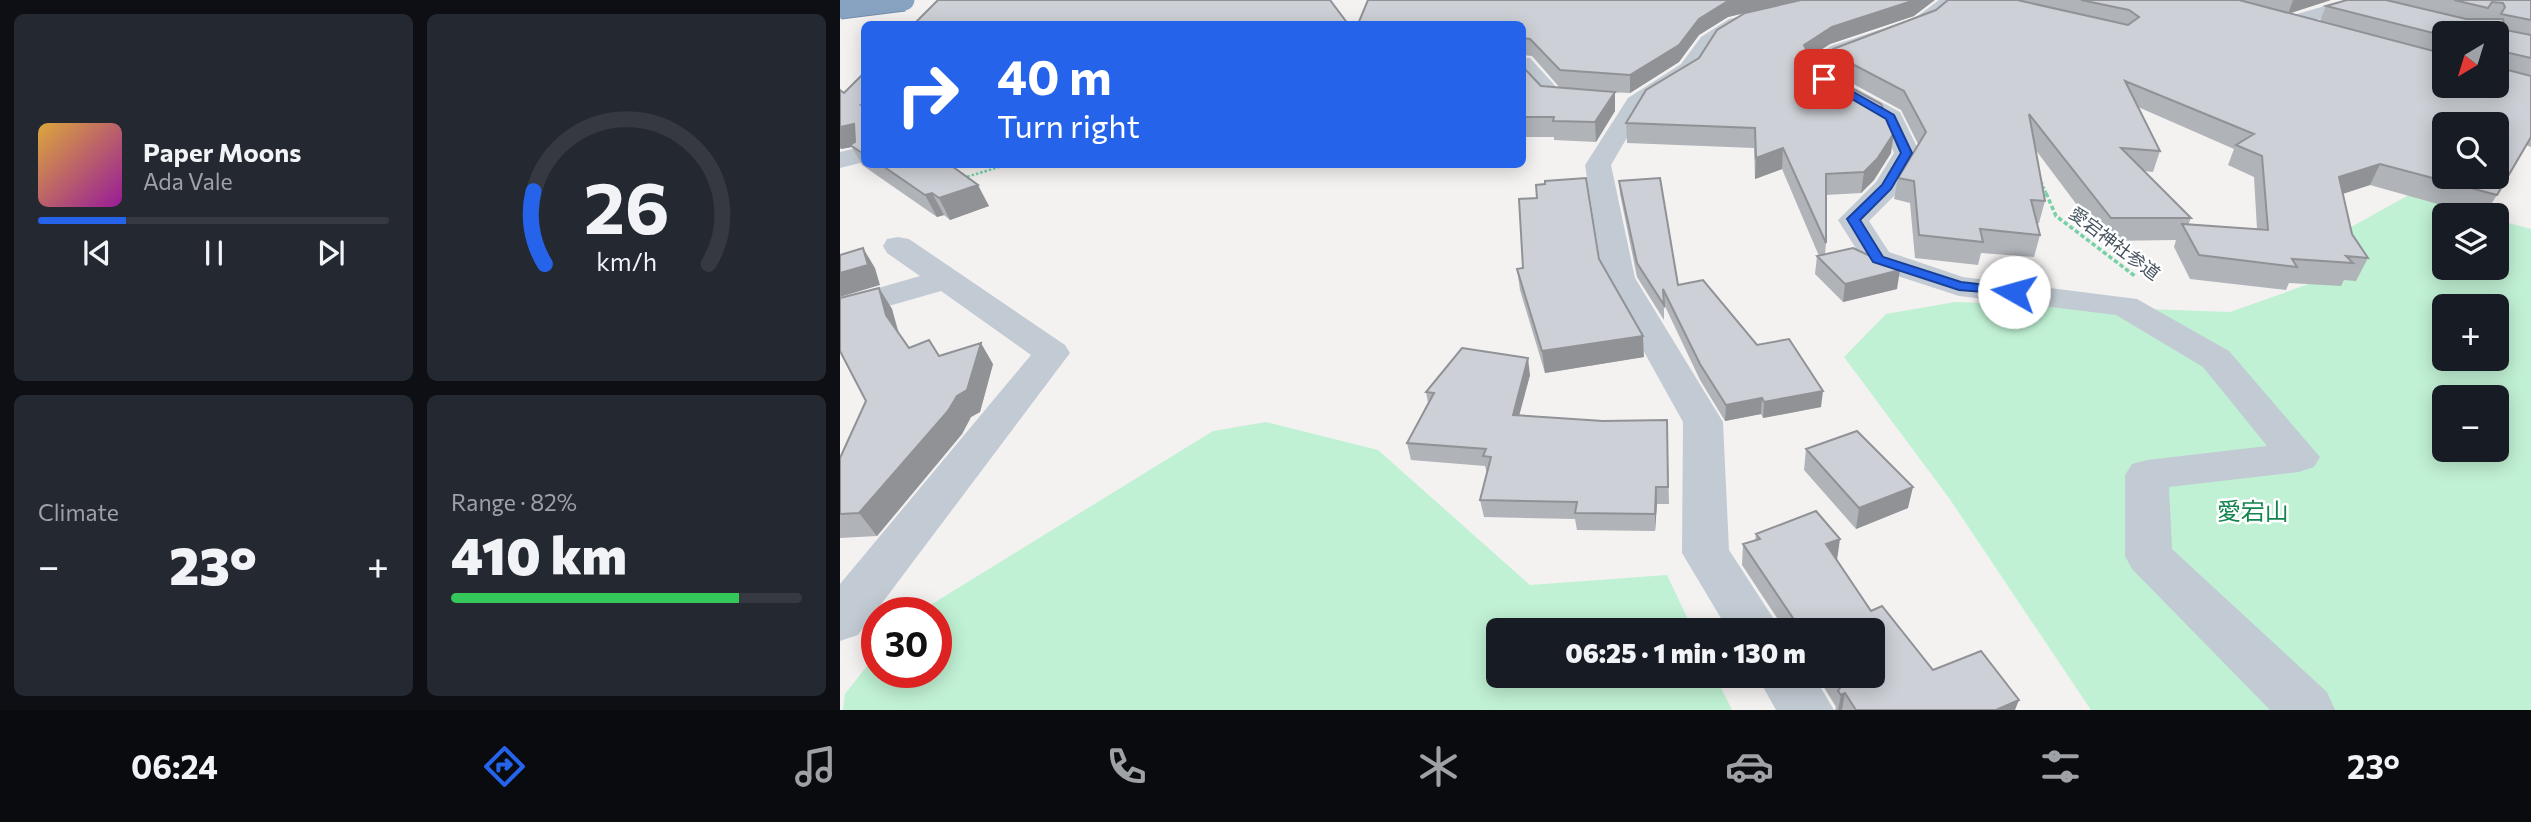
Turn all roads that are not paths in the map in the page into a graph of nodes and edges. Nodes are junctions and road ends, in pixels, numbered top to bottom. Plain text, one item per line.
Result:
1 (904, 0) edge
2 (1820, 0) edge
3 (1951, 0) edge
4 (2358, 1) edge
5 (840, 8) edge
6 (2387, 10) edge
7 (2287, 23) edge
8 (1526, 68) edge
9 (1636, 103) junction
10 (861, 155) edge
11 (840, 160) edge
12 (898, 246) dead end
13 (945, 279) junction
14 (840, 310) edge
15 (1747, 618) edge
16 (840, 620) edge
17 (1792, 688) edge
18 (1806, 710) edge
19 (2307, 710) edge

1 - 5 highway, bridge
2 - 9 street
3 - 19 street
4 - 6 street
4 - 7 street
8 - 9 street
9 - 15 street
10 - 11 street
12 - 13 street
13 - 14 street
13 - 16 street
17 - 18 street

